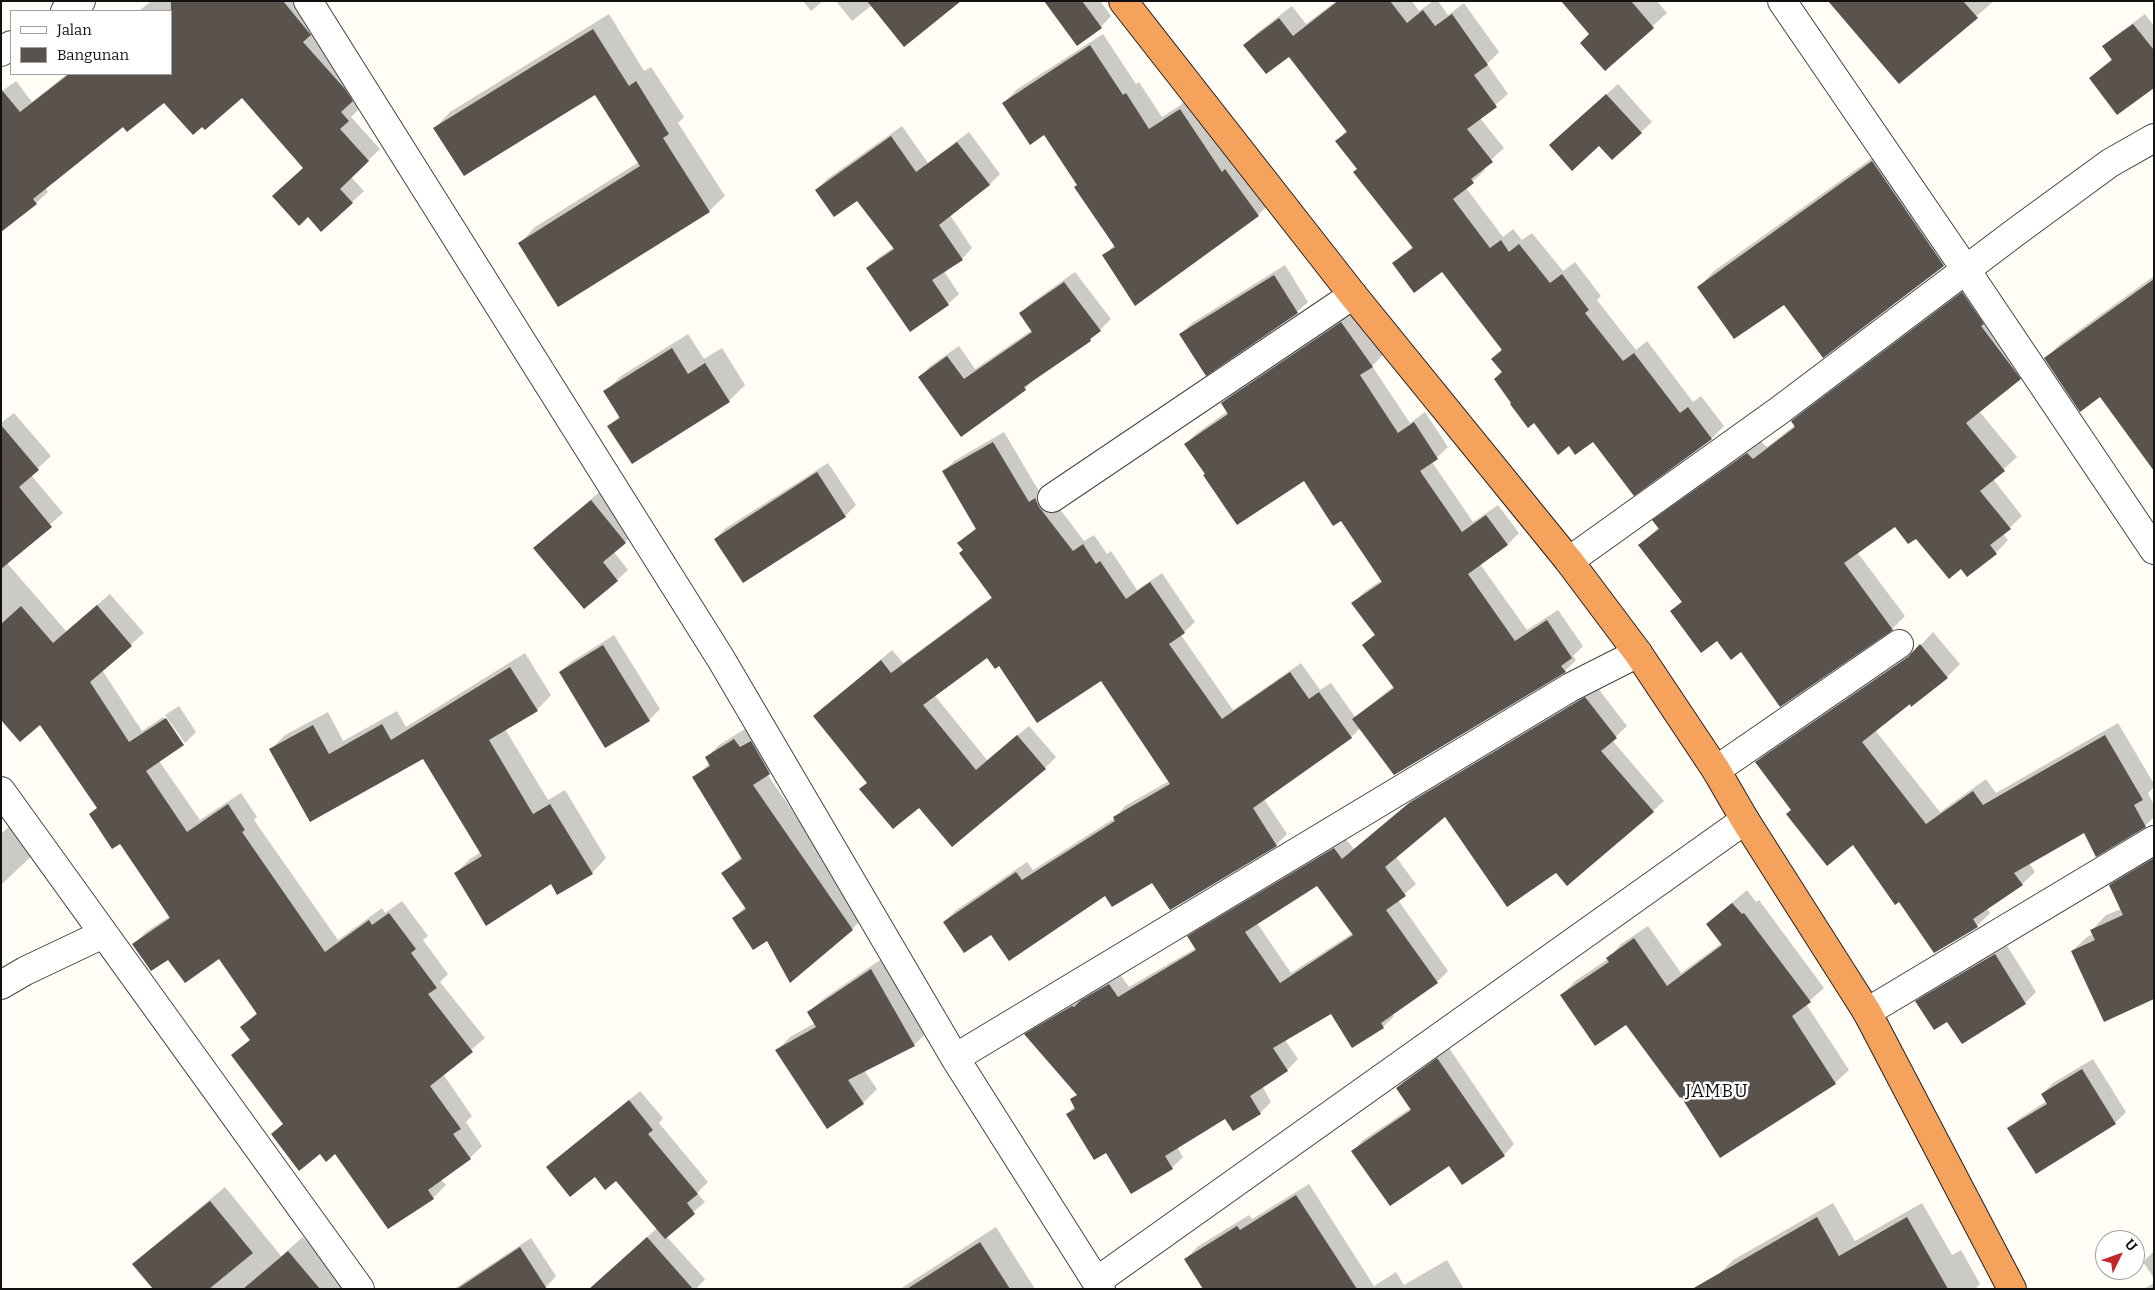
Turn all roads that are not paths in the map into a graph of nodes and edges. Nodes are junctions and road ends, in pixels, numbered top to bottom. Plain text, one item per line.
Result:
1 (80, 1) edge
2 (308, 1) edge
3 (1123, 1) edge
4 (1782, 1) edge
5 (66, 10) edge
6 (2154, 138) edge
7 (1966, 270) junction
8 (1353, 295) junction
9 (1052, 498) dead end
10 (2154, 550) edge
11 (1569, 561) junction
12 (1899, 644) dead end
13 (1638, 653) junction
14 (1716, 770) junction
15 (1, 791) edge
16 (1745, 820) junction
17 (2154, 840) edge
18 (103, 934) junction
19 (1, 985) edge
20 (1868, 1012) junction
21 (954, 1058) junction
22 (1099, 1285) edge
23 (360, 1289) edge
24 (2012, 1289) edge

1 - 5 street
2 - 21 street
3 - 8 highway
4 - 7 street
6 - 7 street
7 - 10 street
7 - 11 street
8 - 9 street
8 - 11 highway
11 - 13 highway
12 - 14 street
13 - 14 highway
13 - 21 street
14 - 16 highway
15 - 18 street
16 - 20 highway
16 - 22 street
17 - 20 street
18 - 19 street
18 - 23 street
20 - 24 highway
21 - 22 street

